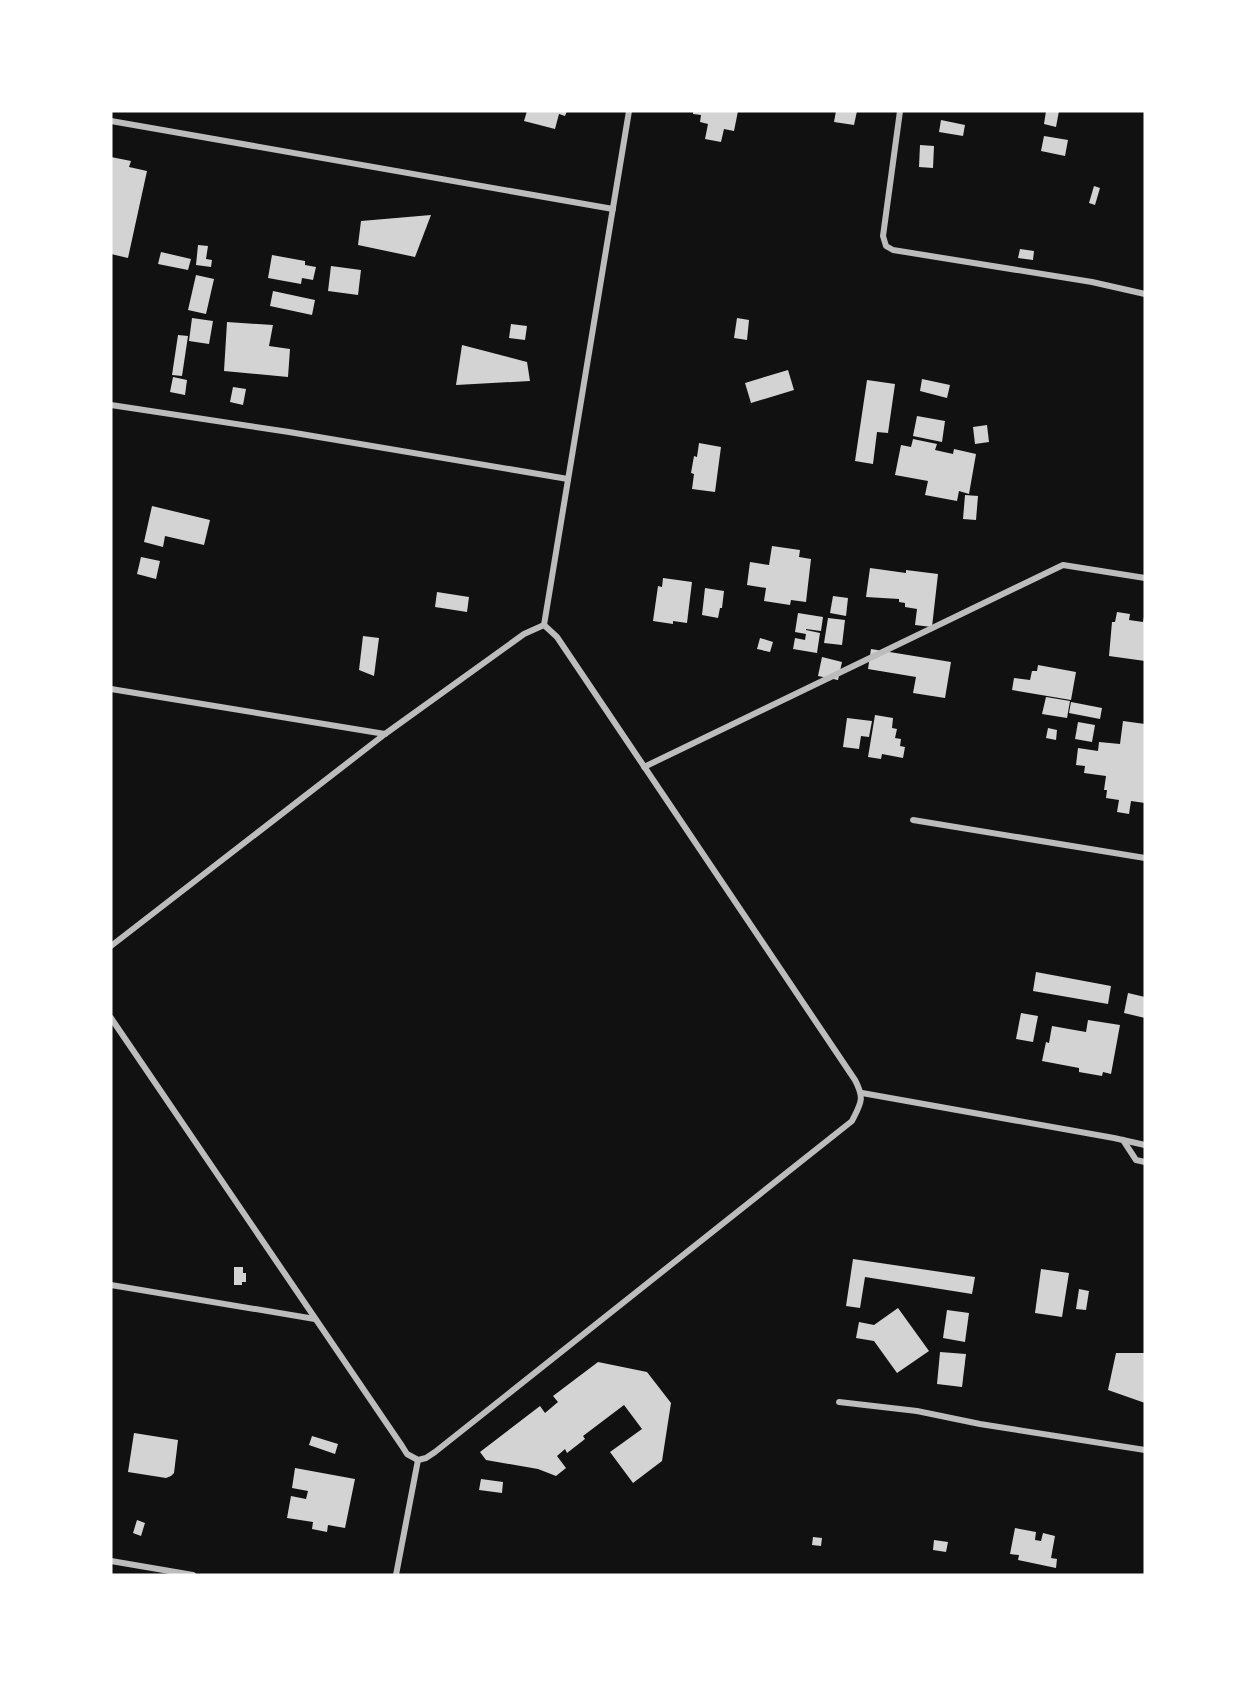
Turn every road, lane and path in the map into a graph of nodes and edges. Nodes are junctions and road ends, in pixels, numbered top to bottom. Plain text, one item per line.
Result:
1 (629, 111) edge
2 (900, 111) edge
3 (111, 121) edge
4 (613, 209) junction
5 (1145, 294) edge
6 (111, 405) edge
7 (568, 479) junction
8 (1145, 578) edge
9 (544, 625) junction
10 (111, 689) edge
11 (385, 734) junction
12 (644, 766) junction
13 (913, 820) dead end
14 (1145, 858) edge
15 (111, 946) edge
16 (111, 1018) edge
17 (861, 1093) junction
18 (1123, 1140) junction
19 (1145, 1145) edge
20 (1145, 1161) edge
21 (111, 1284) edge
22 (315, 1319) junction
23 (839, 1402) dead end
24 (1145, 1450) edge
25 (418, 1461) junction
26 (111, 1561) edge
27 (193, 1575) edge
28 (396, 1575) edge

1 - 4 street
2 - 5 street
3 - 4 street
4 - 7 street
6 - 7 street
7 - 9 street
8 - 12 street
9 - 11 street
9 - 12 street
10 - 11 street
11 - 15 street
12 - 17 street
13 - 14 street
16 - 22 street
17 - 18 street
17 - 25 street
18 - 19 street
18 - 20 street
21 - 22 street
22 - 25 street
23 - 24 street
25 - 28 street
26 - 27 street

